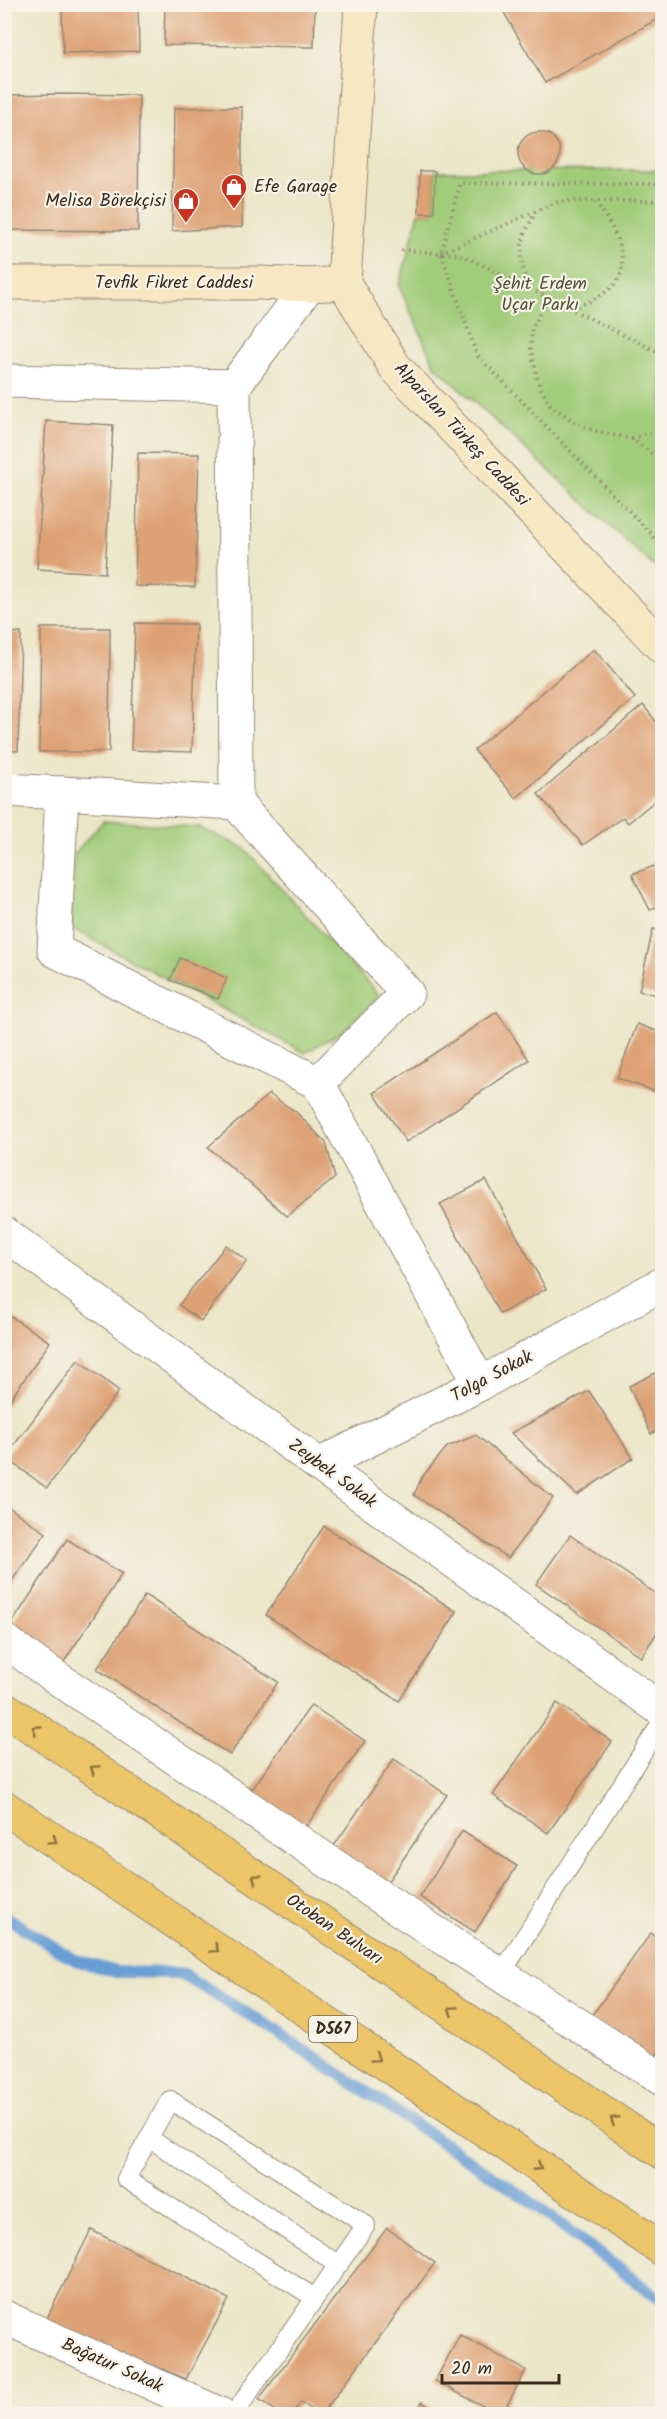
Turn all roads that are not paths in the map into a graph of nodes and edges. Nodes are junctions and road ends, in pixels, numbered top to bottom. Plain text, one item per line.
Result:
1 (361, 4) edge
2 (4, 283) edge
3 (344, 283) junction
4 (309, 285) junction
5 (4, 381) edge
6 (234, 386) junction
7 (663, 647) edge
8 (4, 790) edge
9 (62, 793) junction
10 (236, 803) junction
11 (318, 1083) junction
12 (4, 1233) edge
13 (663, 1284) edge
14 (480, 1384) junction
15 (319, 1465) junction
16 (4, 1640) edge
17 (4, 1708) edge
18 (663, 1710) edge
19 (663, 1722) edge
20 (4, 1807) edge
21 (501, 1974) junction
22 (663, 2079) edge
23 (149, 2138) junction
24 (663, 2152) edge
25 (663, 2249) edge
26 (339, 2265) junction
27 (315, 2298) junction
28 (4, 2317) edge
29 (220, 2415) edge
30 (234, 2415) edge

1 - 3 street
2 - 4 street, Tevfik Fikret Caddesi
3 - 4 street, Tevfik Fikret Caddesi
3 - 7 street, Alparslan Türkeş Caddesi
4 - 6 street
5 - 6 street
6 - 10 street
8 - 9 street
9 - 10 street
9 - 11 street
10 - 11 street
11 - 14 street
12 - 15 street, Zeybek Sokak
13 - 14 street, Tolga Sokak
14 - 15 street, Tolga Sokak
15 - 18 street, Zeybek Sokak
16 - 21 street
24 -> 17 highway, Otoban Bulvarı
19 - 21 lane
20 -> 25 highway, D567
21 - 22 street
23 - 26 lane
23 - 26 lane
23 - 27 lane
26 - 27 lane
27 - 30 lane
28 - 29 street, Bağatur Sokak

